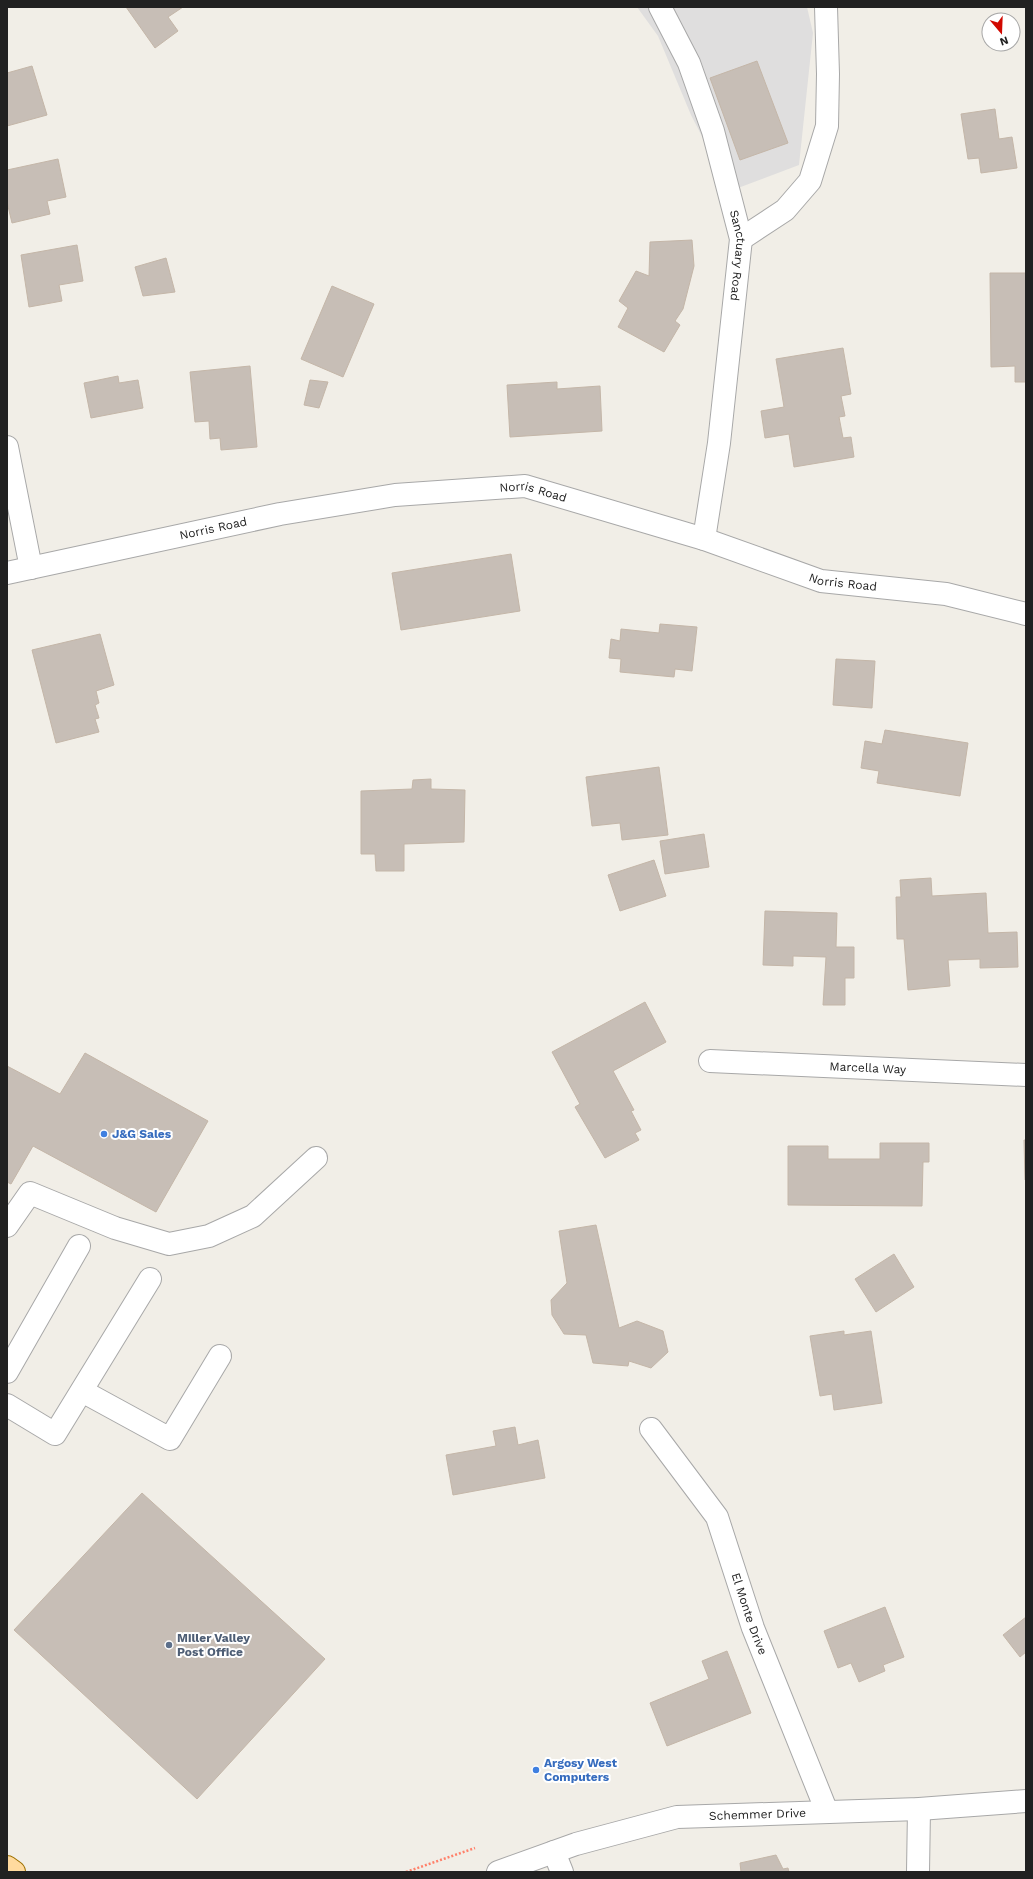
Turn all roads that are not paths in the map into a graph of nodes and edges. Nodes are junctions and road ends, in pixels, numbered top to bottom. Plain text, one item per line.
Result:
1 (660, 7) edge
2 (826, 7) edge
3 (741, 238) junction
4 (7, 447) edge
5 (704, 539) junction
6 (31, 568) junction
7 (7, 572) edge
8 (1026, 614) edge
9 (710, 1061) dead end
10 (1026, 1075) edge
11 (316, 1158) dead end
12 (7, 1226) edge
13 (79, 1246) dead end
14 (150, 1279) dead end
15 (220, 1356) dead end
16 (7, 1372) edge
17 (82, 1391) junction
18 (7, 1404) edge
19 (651, 1429) dead end
20 (1026, 1801) edge
21 (919, 1809) junction
22 (827, 1812) junction
23 (554, 1852) junction
24 (7, 1867) edge
25 (14, 1872) edge
26 (498, 1872) edge
27 (562, 1872) edge
28 (918, 1872) edge

1 - 3 street, Sanctuary Road
2 - 3 street
3 - 5 street, Sanctuary Road
4 - 6 street
5 - 6 street, Norris Road
5 - 8 street, Norris Road
6 - 7 street, Norris Road
9 - 10 street, Marcella Way
11 - 12 street
13 - 16 street
14 - 17 street
15 - 17 street
17 - 18 street
19 - 22 street, El Monte Drive
20 - 21 street, Schemmer Drive
21 - 22 street, Schemmer Drive
21 - 28 street
22 - 23 street, Schemmer Drive
23 - 26 street, Schemmer Drive
23 - 27 street
24 - 25 main road

